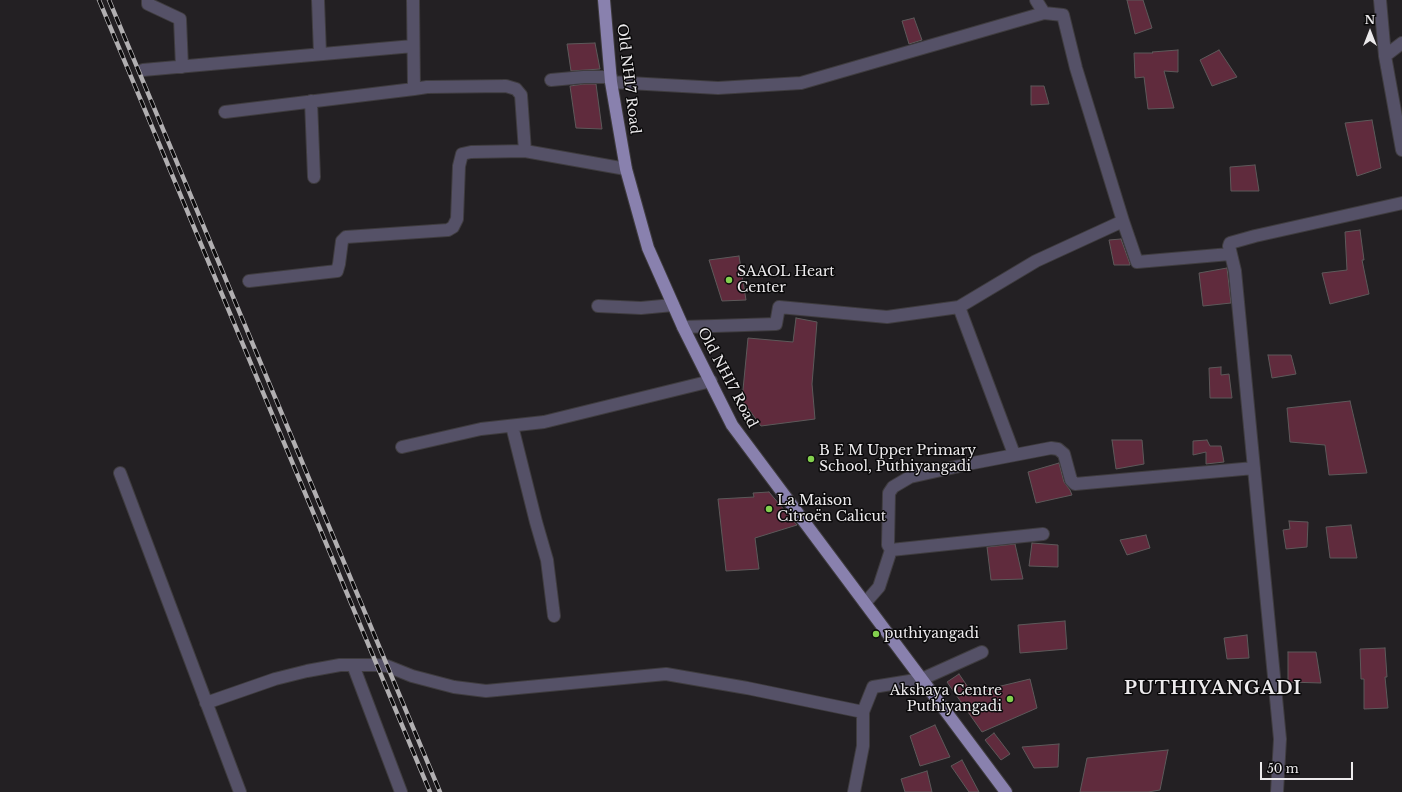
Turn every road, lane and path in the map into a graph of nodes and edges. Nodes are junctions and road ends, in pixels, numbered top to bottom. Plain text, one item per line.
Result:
1 (148, 0) edge
2 (318, 0) edge
3 (413, 0) edge
4 (604, 0) edge
5 (1036, 0) edge
6 (1380, 0) edge
7 (1044, 13) junction
8 (1402, 44) edge
9 (413, 46) junction
10 (320, 54) junction
11 (1385, 56) junction
12 (182, 67) junction
13 (144, 70) dead end
14 (611, 79) junction
15 (551, 80) dead end
16 (414, 88) junction
17 (311, 101) junction
18 (226, 112) dead end
19 (1402, 150) edge
20 (525, 151) junction
21 (626, 169) junction
22 (314, 177) dead end
23 (1402, 203) edge
24 (1123, 221) junction
25 (1230, 254) junction
26 (249, 281) dead end
27 (673, 305) junction
28 (598, 306) dead end
29 (959, 307) junction
30 (683, 327) junction
31 (711, 381) junction
32 (512, 426) junction
33 (402, 447) dead end
34 (1014, 454) junction
35 (1254, 468) junction
36 (120, 473) dead end
37 (1043, 534) dead end
38 (891, 550) junction
39 (865, 603) junction
40 (554, 616) dead end
41 (982, 652) dead end
42 (353, 665) junction
43 (922, 679) junction
44 (206, 703) junction
45 (863, 712) junction
46 (240, 792) edge
47 (400, 792) edge
48 (854, 792) edge
49 (1006, 792) edge
50 (1277, 792) edge

1 - 12 street
2 - 10 street
3 - 9 street
4 - 14 main road, Old NH17 Road
5 - 7 street
6 - 11 street
7 - 14 street
7 - 24 street
8 - 11 street
9 - 10 street
9 - 16 street
10 - 12 street
11 - 19 street
12 - 13 street
14 - 15 street
14 - 21 main road, Old NH17 Road
16 - 17 street
16 - 20 street
17 - 18 street
17 - 22 street
20 - 21 street
20 - 26 street
21 - 27 main road, Old NH17 Road
23 - 25 street
24 - 25 street
24 - 29 street
25 - 35 street
27 - 28 street
27 - 30 main road, Old NH17 Road
29 - 30 street
29 - 34 street
30 - 31 main road, Old NH17 Road
31 - 32 street
31 - 39 main road, Old NH17 Road
32 - 33 street
32 - 40 street
34 - 35 street
34 - 38 street
35 - 50 street
36 - 44 street
37 - 38 street
38 - 39 street
39 - 43 main road, Old NH17 Road
41 - 43 street
42 - 44 street
42 - 45 street
42 - 47 street
43 - 45 street
43 - 49 main road, Old NH17 Road
44 - 46 street
45 - 48 street

